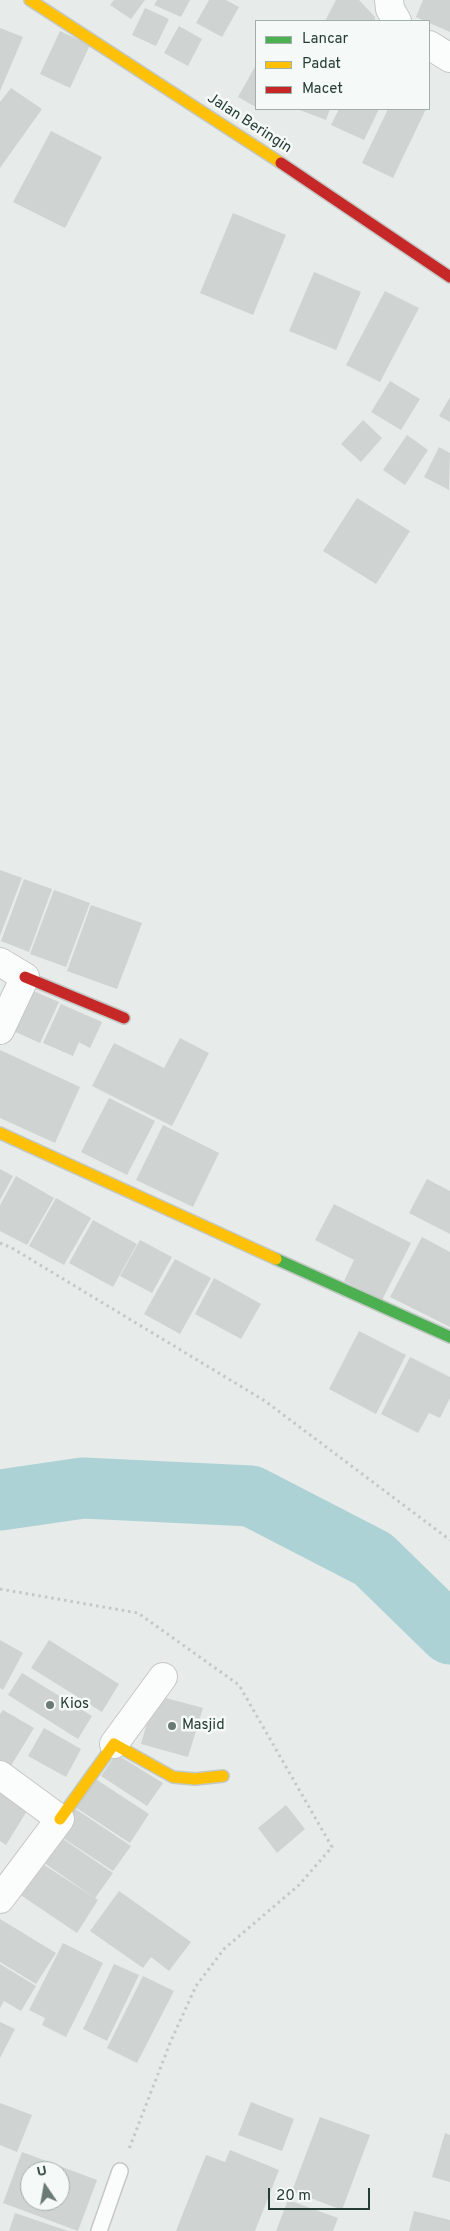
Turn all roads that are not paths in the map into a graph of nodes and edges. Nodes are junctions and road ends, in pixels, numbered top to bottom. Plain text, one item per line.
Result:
1 (30, 0) edge
2 (389, 0) edge
3 (396, 20) edge
4 (430, 46) edge
5 (450, 58) edge
6 (450, 277) edge
7 (0, 962) edge
8 (25, 977) junction
9 (124, 1018) dead end
10 (0, 1030) edge
11 (0, 1133) edge
12 (450, 1337) edge
13 (163, 1677) dead end
14 (114, 1744) junction
15 (0, 1775) edge
16 (223, 1776) dead end
17 (60, 1819) junction
18 (0, 1899) edge
19 (120, 2171) road end
20 (99, 2231) edge

1 - 6 street, Jalan Beringin
2 - 3 street
4 - 5 street
7 - 8 street
8 - 9 street
8 - 10 street
11 - 12 street
13 - 14 street
14 - 16 street
14 - 17 street
15 - 17 street
17 - 18 street
19 - 20 lane

